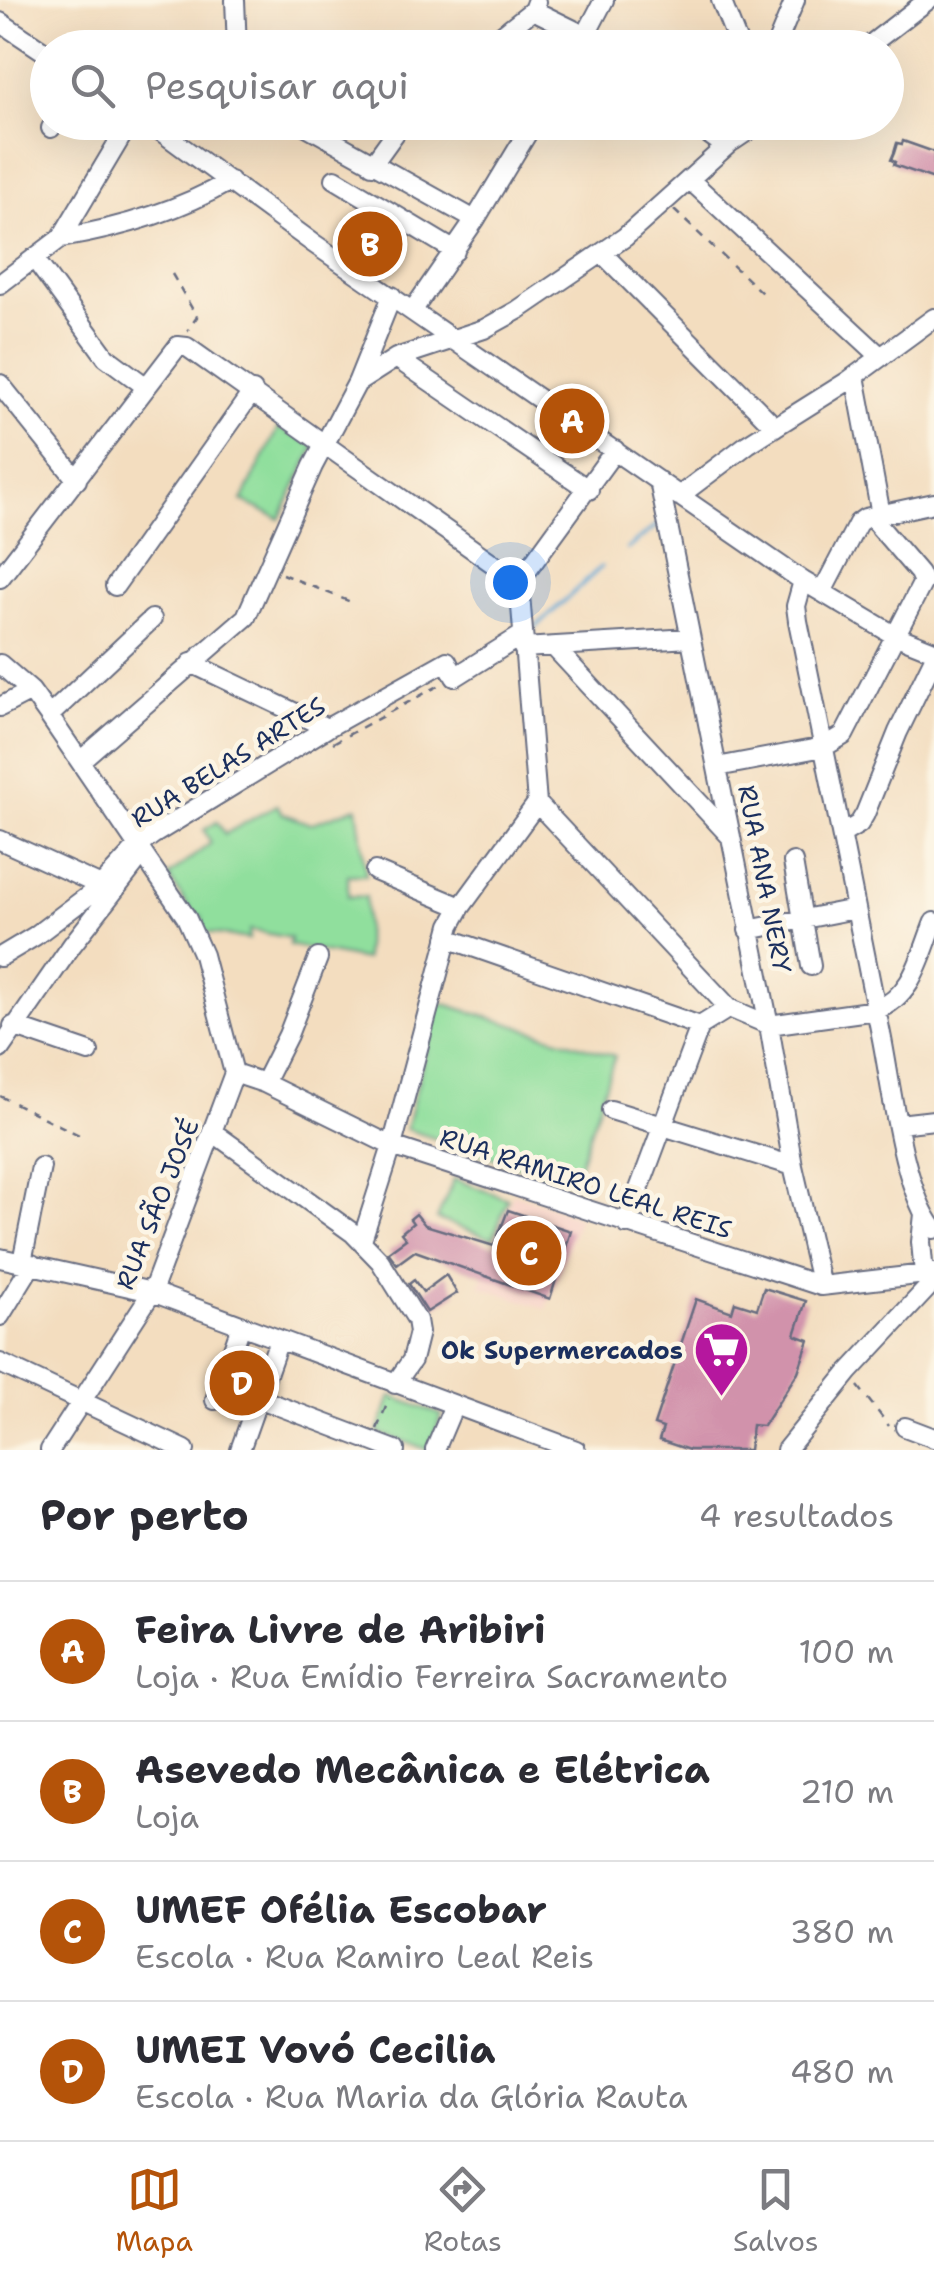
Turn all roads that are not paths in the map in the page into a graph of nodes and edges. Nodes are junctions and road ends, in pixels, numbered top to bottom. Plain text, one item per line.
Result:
1 (234, 0) edge
2 (604, 0) edge
3 (721, 0) edge
4 (795, 0) edge
5 (928, 0) edge
6 (535, 5) edge
7 (0, 22) edge
8 (236, 30) edge
9 (506, 30) edge
10 (569, 30) edge
11 (593, 30) edge
12 (733, 30) edge
13 (782, 30) edge
14 (889, 30) edge
15 (30, 42) edge
16 (119, 140) edge
17 (173, 140) edge
18 (328, 140) edge
19 (390, 140) edge
20 (523, 140) edge
21 (722, 140) edge
22 (731, 140) edge
23 (735, 140) edge
24 (729, 144) junction
25 (372, 166) junction
26 (335, 179) dead end
27 (690, 180) junction
28 (230, 181) junction
29 (474, 220) junction
30 (62, 238) junction
31 (454, 251) junction
32 (602, 254) junction
33 (34, 258) junction
34 (0, 284) edge
35 (392, 296) junction
36 (413, 310) junction
37 (934, 318) edge
38 (454, 339) junction
39 (881, 358) junction
40 (381, 361) junction
41 (855, 376) junction
42 (0, 384) edge
43 (145, 386) junction
44 (253, 391) junction
45 (775, 427) junction
46 (324, 443) junction
47 (615, 450) junction
48 (77, 480) junction
49 (659, 481) junction
50 (588, 490) junction
51 (680, 496) junction
52 (934, 503) edge
53 (876, 516) junction
54 (0, 578) edge
55 (803, 581) junction
56 (519, 582) junction
57 (114, 586) dead end
58 (822, 592) junction
59 (152, 619) dead end
60 (894, 635) junction
61 (690, 638) junction
62 (522, 642) junction
63 (554, 648) junction
64 (934, 651) edge
65 (934, 658) edge
66 (191, 663) junction
67 (0, 664) edge
68 (31, 691) junction
69 (0, 707) edge
70 (49, 716) junction
71 (327, 728) junction
72 (824, 747) junction
73 (80, 761) junction
74 (717, 767) junction
75 (537, 803) junction
76 (842, 834) junction
77 (732, 837) junction
78 (0, 840) edge
79 (142, 849) junction
80 (793, 862) dead end
81 (375, 871) dead end
82 (100, 886) junction
83 (460, 907) junction
84 (855, 908) junction
85 (803, 918) junction
86 (934, 922) edge
87 (748, 930) junction
88 (447, 938) junction
89 (0, 957) edge
90 (318, 958) dead end
91 (811, 966) dead end
92 (729, 1008) junction
93 (876, 1010) junction
94 (769, 1025) junction
95 (13, 1026) junction
96 (700, 1026) junction
97 (0, 1050) edge
98 (89, 1052) dead end
99 (234, 1073) junction
100 (264, 1083) junction
101 (611, 1110) dead end
102 (934, 1120) edge
103 (899, 1124) junction
104 (662, 1126) junction
105 (214, 1133) junction
106 (392, 1146) junction
107 (793, 1166) junction
108 (41, 1167) dead end
109 (929, 1221) edge
110 (626, 1224) junction
111 (362, 1240) junction
112 (0, 1258) edge
113 (27, 1263) junction
114 (931, 1276) edge
115 (821, 1286) junction
116 (152, 1292) junction
117 (0, 1316) edge
118 (241, 1326) junction
119 (279, 1340) junction
120 (0, 1363) edge
121 (396, 1384) junction
122 (258, 1398) junction
123 (215, 1400) dead end
124 (80, 1403) junction
125 (454, 1405) junction
126 (905, 1427) road end
127 (934, 1438) edge
128 (50, 1450) edge
129 (185, 1450) edge
130 (240, 1450) edge
131 (395, 1450) edge
132 (435, 1450) edge
133 (576, 1450) edge
134 (786, 1450) edge

1 - 8 street
2 - 11 street
3 - 12 street
4 - 13 street
5 - 14 street
6 - 9 street
6 - 10 street
7 - 15 street
16 - 30 street
17 - 28 street
18 - 25 street
19 - 25 street
20 - 29 street
21 - 24 street
22 - 24 street
23 - 24 street
24 - 27 street
25 - 29 street
26 - 31 street
27 - 32 street
27 - 39 street
28 - 30 street
28 - 35 street
29 - 31 street
30 - 33 street
31 - 36 street
32 - 38 street
32 - 45 street
33 - 34 street
33 - 43 street
35 - 36 street
35 - 40 street
36 - 38 street
37 - 39 street
38 - 40 street
38 - 47 street
39 - 41 street
40 - 46 street
40 - 50 street
41 - 45 street
41 - 53 street
42 - 48 street
43 - 44 street
43 - 48 street
44 - 46 street
44 - 57 street
45 - 51 street
46 - 56 street
46 - 66 street
47 - 49 street
47 - 50 street
48 - 54 street
49 - 51 street
49 - 61 street, RUA ANA NERY
50 - 56 street
51 - 55 street
52 - 53 street
53 - 58 street
53 - 60 street
55 - 58 street
55 - 72 street
56 - 62 street
58 - 60 street
59 - 70 street
60 - 64 street
60 - 72 street
61 - 63 street
61 - 74 street, RUA ANA NERY
62 - 63 street
62 - 71 street, RUA BELAS ARTES
62 - 75 street
63 - 77 street
65 - 76 street
66 - 71 street
66 - 73 street
67 - 68 street
68 - 69 street
68 - 70 street
70 - 73 street
71 - 79 street, RUA BELAS ARTES
72 - 74 street
72 - 76 street
73 - 79 street
74 - 77 street, RUA ANA NERY
75 - 83 street
75 - 92 street
76 - 84 street
77 - 87 street, RUA ANA NERY
78 - 82 street
79 - 82 street, RUA BELAS ARTES
79 - 95 street
79 - 99 street
80 - 85 street
81 - 83 street
82 - 89 street, RUA BELAS ARTES
83 - 88 street
84 - 85 street
84 - 93 street
85 - 87 street
85 - 91 street
86 - 93 street
87 - 94 street, RUA ANA NERY
88 - 96 street
88 - 106 street
90 - 100 street
92 - 94 street
92 - 96 street
93 - 94 street
93 - 103 street
94 - 107 street, RUA ANA NERY
95 - 97 street
95 - 98 street
96 - 104 street
99 - 100 street, RUA RAMIRO LEAL REIS
99 - 105 street, RUA SÃO JOSÉ
100 - 106 street, RUA RAMIRO LEAL REIS
101 - 104 street
102 - 103 street
103 - 109 street
104 - 107 street
104 - 110 street
105 - 111 street
105 - 116 street, RUA SÃO JOSÉ
106 - 110 street, RUA RAMIRO LEAL REIS
106 - 111 street
107 - 115 street, RUA ANA NERY
108 - 113 street
109 - 114 street
110 - 115 street, RUA RAMIRO LEAL REIS
111 - 121 street
112 - 113 street
113 - 116 street
113 - 117 street
114 - 115 street, RUA RAMIRO LEAL REIS
114 - 134 street
116 - 118 street
116 - 124 street, RUA SÃO JOSÉ
118 - 119 street
118 - 123 street
119 - 121 street
119 - 122 street
120 - 124 street
121 - 125 street
122 - 130 street
122 - 131 street
124 - 128 street, RUA SÃO JOSÉ
124 - 129 street
125 - 132 street
125 - 133 street
126 - 127 street

